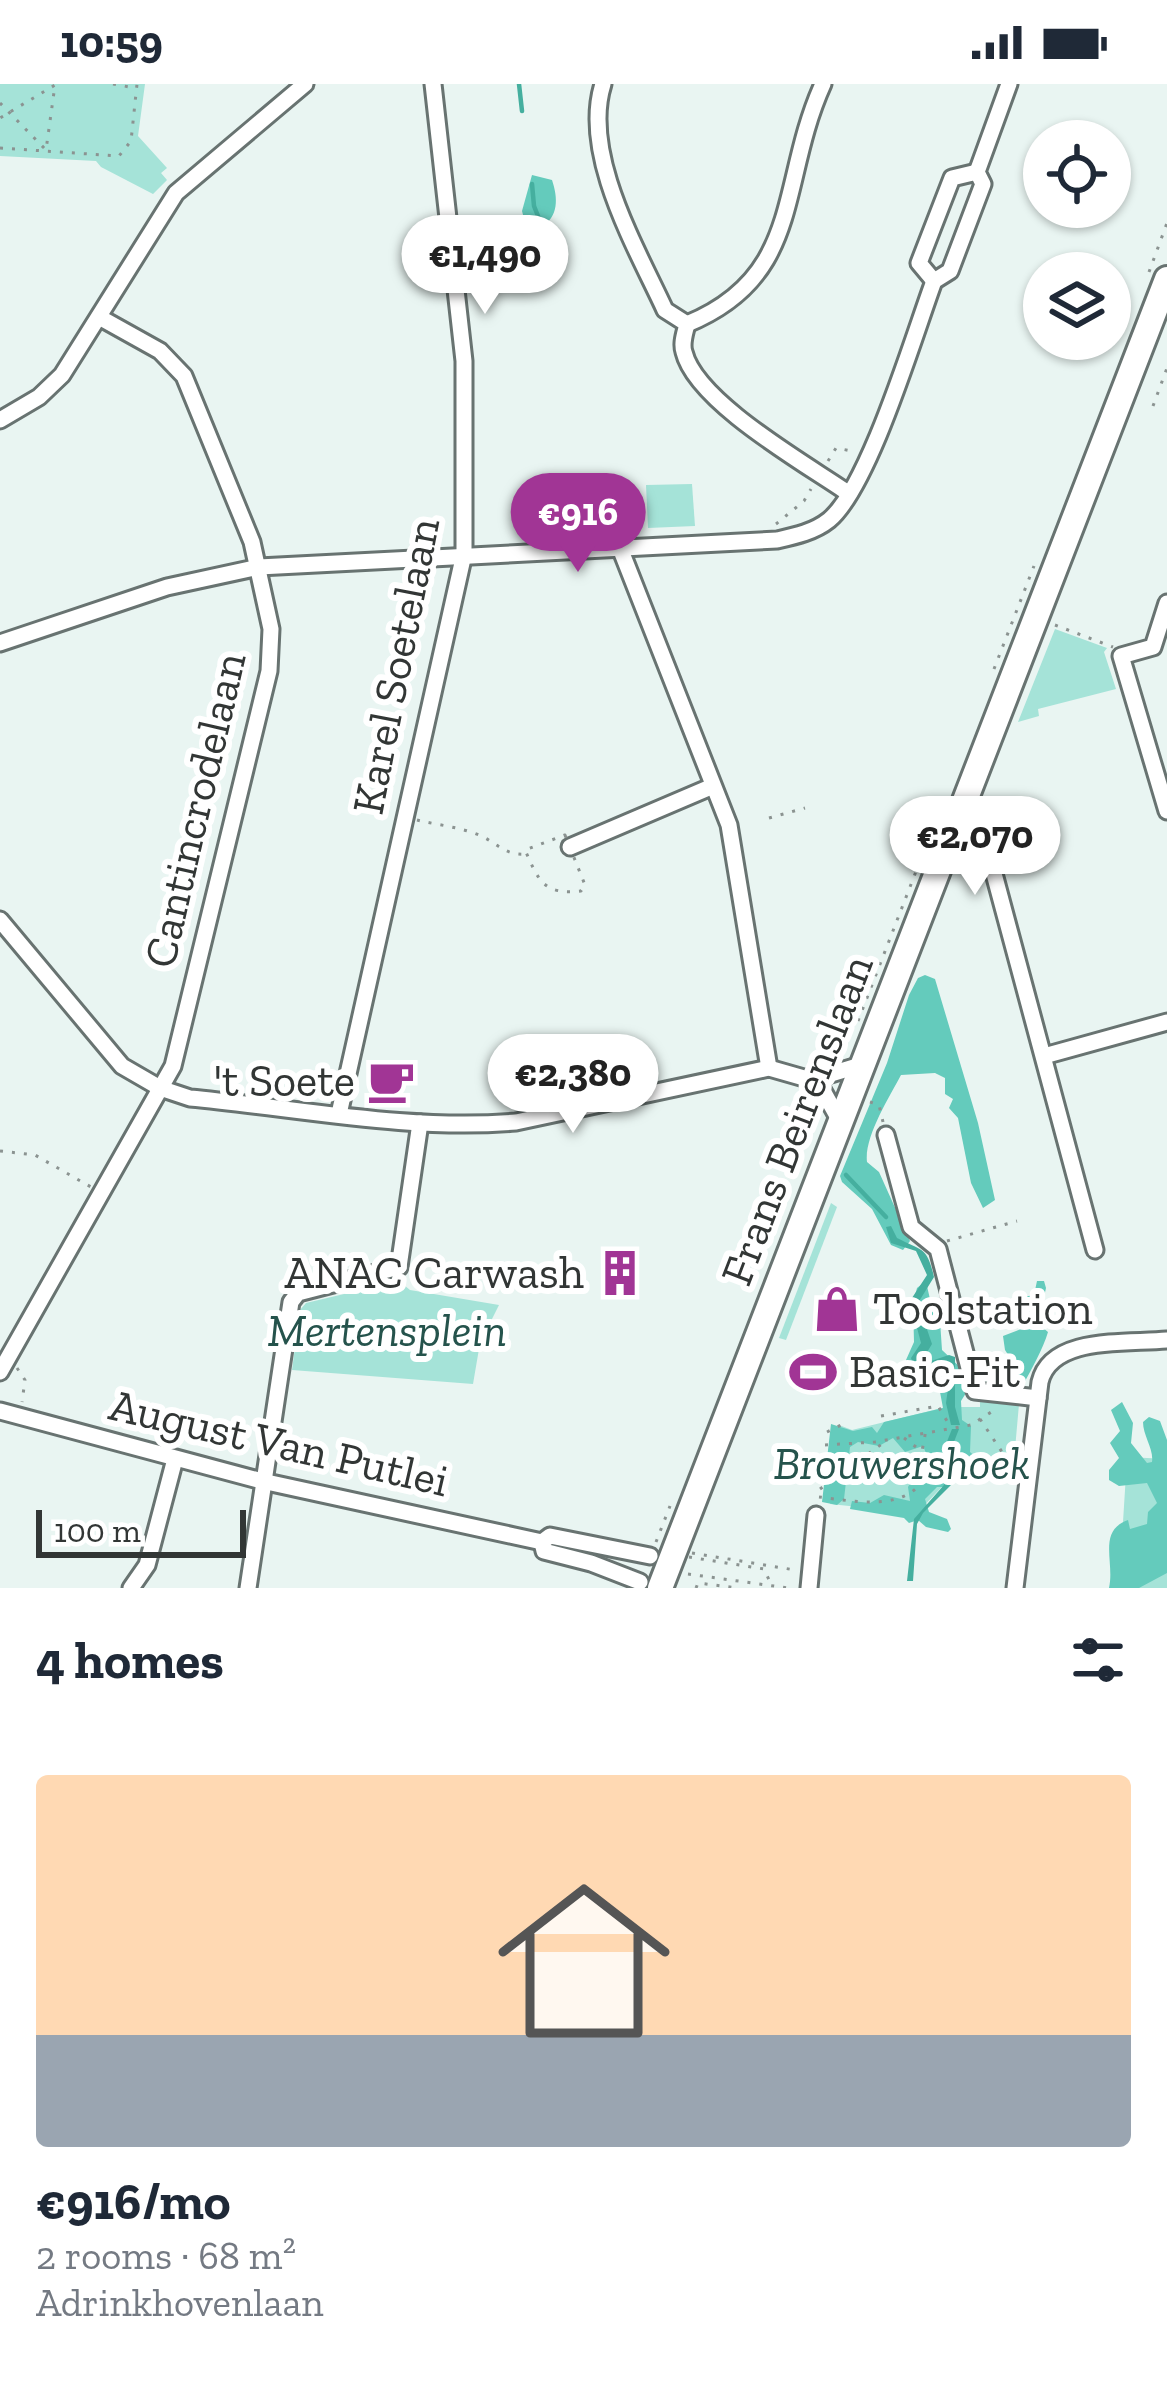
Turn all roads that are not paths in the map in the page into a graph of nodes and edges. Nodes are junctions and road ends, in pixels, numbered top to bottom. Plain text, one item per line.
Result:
1 (305, 84) edge
2 (433, 84) edge
3 (603, 84) edge
4 (823, 84) edge
5 (1009, 84) edge
6 (977, 172) junction
7 (1167, 279) edge
8 (934, 281) junction
9 (99, 317) junction
10 (687, 324) junction
11 (0, 420) edge
12 (848, 493) junction
13 (620, 548) junction
14 (464, 554) junction
15 (259, 567) junction
16 (1167, 603) edge
17 (0, 643) edge
18 (713, 786) junction
19 (1167, 811) edge
20 (570, 847) road end
21 (989, 855) dead end
22 (0, 920) edge
23 (1167, 1022) edge
24 (1044, 1056) junction
25 (864, 1064) junction
26 (769, 1068) junction
27 (812, 1080) junction
28 (160, 1088) junction
29 (340, 1114) junction
30 (420, 1123) junction
31 (841, 1123) junction
32 (886, 1135) road end
33 (1096, 1250) dead end
34 (1167, 1340) edge
35 (3, 1367) edge
36 (1038, 1398) junction
37 (0, 1411) edge
38 (175, 1459) junction
39 (262, 1481) junction
40 (818, 1506) road end
41 (542, 1542) junction
42 (650, 1556) dead end
43 (808, 1582) edge
44 (650, 1585) edge
45 (131, 1588) edge
46 (248, 1588) edge
47 (1016, 1588) edge

1 - 9 street
2 - 14 street, Karel Soetelaan
3 - 10 street
4 - 10 street
5 - 6 street
6 - 8 street
6 - 8 street
7 - 25 main road, Frans Beirenslaan
8 - 12 street
9 - 11 street
9 - 15 street, Cantincrodelaan
10 - 12 street
12 - 13 street
13 - 14 street
13 - 18 street
14 - 15 street
14 - 29 street, Karel Soetelaan
15 - 17 street
15 - 28 street, Cantincrodelaan
16 - 19 street
18 - 20 street
18 - 26 street
21 - 24 street
22 - 28 street
23 - 24 street
24 - 33 street
25 - 27 street
25 - 31 main road, Frans Beirenslaan
26 - 27 street
26 - 30 street
27 - 31 street
28 - 29 street
28 - 35 street, Cantincrodelaan
29 - 30 street
30 - 39 street
31 - 44 main road, Frans Beirenslaan
32 - 36 street
34 - 36 street
36 - 47 street
37 - 38 street, August Van Putlei
38 - 39 street, August Van Putlei
38 - 45 street
39 - 41 street, August Van Putlei
39 - 46 street
40 - 43 street
41 - 42 street, August Van Putlei
41 - 44 street, August Van Putlei

